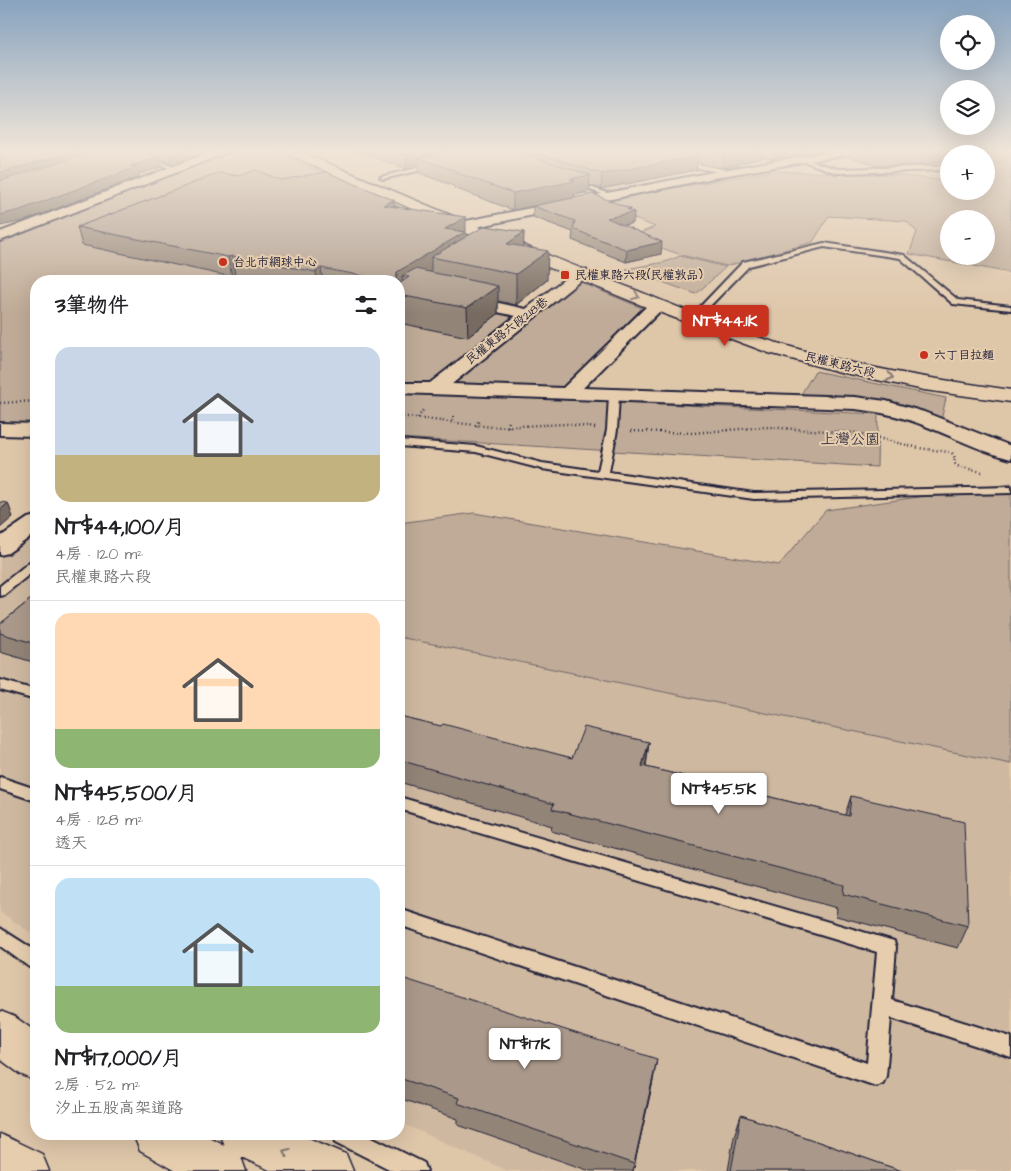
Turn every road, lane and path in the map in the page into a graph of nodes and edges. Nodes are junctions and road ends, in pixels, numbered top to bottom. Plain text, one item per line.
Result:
1 (81, 205) edge
2 (428, 205) edge
3 (562, 205) edge
4 (462, 218) junction
5 (486, 220) junction
6 (511, 230) junction
7 (1, 235) edge
8 (488, 243) junction
9 (581, 273) junction
10 (451, 298) edge
11 (657, 305) junction
12 (704, 308) junction
13 (1011, 308) edge
14 (528, 314) junction
15 (840, 349) dead end
16 (961, 372) dead end
17 (1011, 379) edge
18 (405, 388) edge
19 (433, 390) junction
20 (568, 394) junction
21 (614, 396) junction
22 (1011, 396) edge
23 (30, 401) edge
24 (0, 403) edge
25 (422, 410) dead end
26 (453, 416) dead end
27 (405, 417) edge
28 (418, 418) junction
29 (478, 420) dead end
30 (509, 421) dead end
31 (453, 423) junction
32 (476, 426) junction
33 (508, 427) junction
34 (0, 429) edge
35 (30, 430) edge
36 (612, 430) junction
37 (970, 438) junction
38 (405, 444) edge
39 (951, 452) junction
40 (1011, 453) edge
41 (989, 472) dead end
42 (603, 474) junction
43 (1011, 490) edge
44 (30, 528) edge
45 (0, 548) edge
46 (30, 568) edge
47 (0, 592) edge
48 (0, 685) edge
49 (30, 694) edge
50 (0, 783) edge
51 (30, 794) edge
52 (405, 805) edge
53 (405, 919) edge
54 (0, 936) edge
55 (30, 957) edge
56 (882, 1006) junction
57 (0, 1018) edge
58 (0, 1032) edge
59 (30, 1033) edge
60 (1011, 1047) edge
61 (30, 1054) edge
62 (168, 1140) edge
63 (257, 1140) edge
64 (356, 1140) edge
65 (0, 1158) edge
66 (25, 1171) edge
67 (222, 1171) edge
68 (329, 1171) edge
69 (416, 1171) edge

1 - 7 street
2 - 4 main road, 民權東路六段
3 - 5 street
4 - 5 street
4 - 8 main road, 民權東路六段
5 - 6 main road, 民權東路六段
6 - 8 street
6 - 12 main road, 民權東路六段
8 - 9 main road, 民權東路六段
9 -> 11 main road, 民權東路六段
9 - 14 street, 民權東路六段218巷
10 - 14 street
11 - 20 street
11 -> 22 main road, 民權東路六段
12 - 13 lane
12 - 15 main road, 民權東路六段
14 - 19 street, 民權東路六段218巷
16 - 17 main road
18 - 19 street
19 - 20 street
20 - 21 street
21 - 36 lane
21 - 37 street
23 - 24 path
25 - 28 path
26 - 31 path
27 - 28 path
28 - 31 path
29 - 32 path
30 - 33 path
31 - 32 path
32 - 33 path
33 - 36 path
34 - 35 street
36 - 39 path
36 - 42 lane
37 - 39 path
37 - 40 street
38 - 42 lane
39 - 41 path
42 - 43 lane
44 - 45 street
46 - 47 lane
48 - 49 lane
50 - 51 lane
52 - 56 lane
53 - 56 lane
54 - 55 lane
56 - 60 lane
57 - 59 main road
58 - 61 main road
62 - 67 main road
68 -> 63 main road
64 - 69 lane
65 - 66 main road

